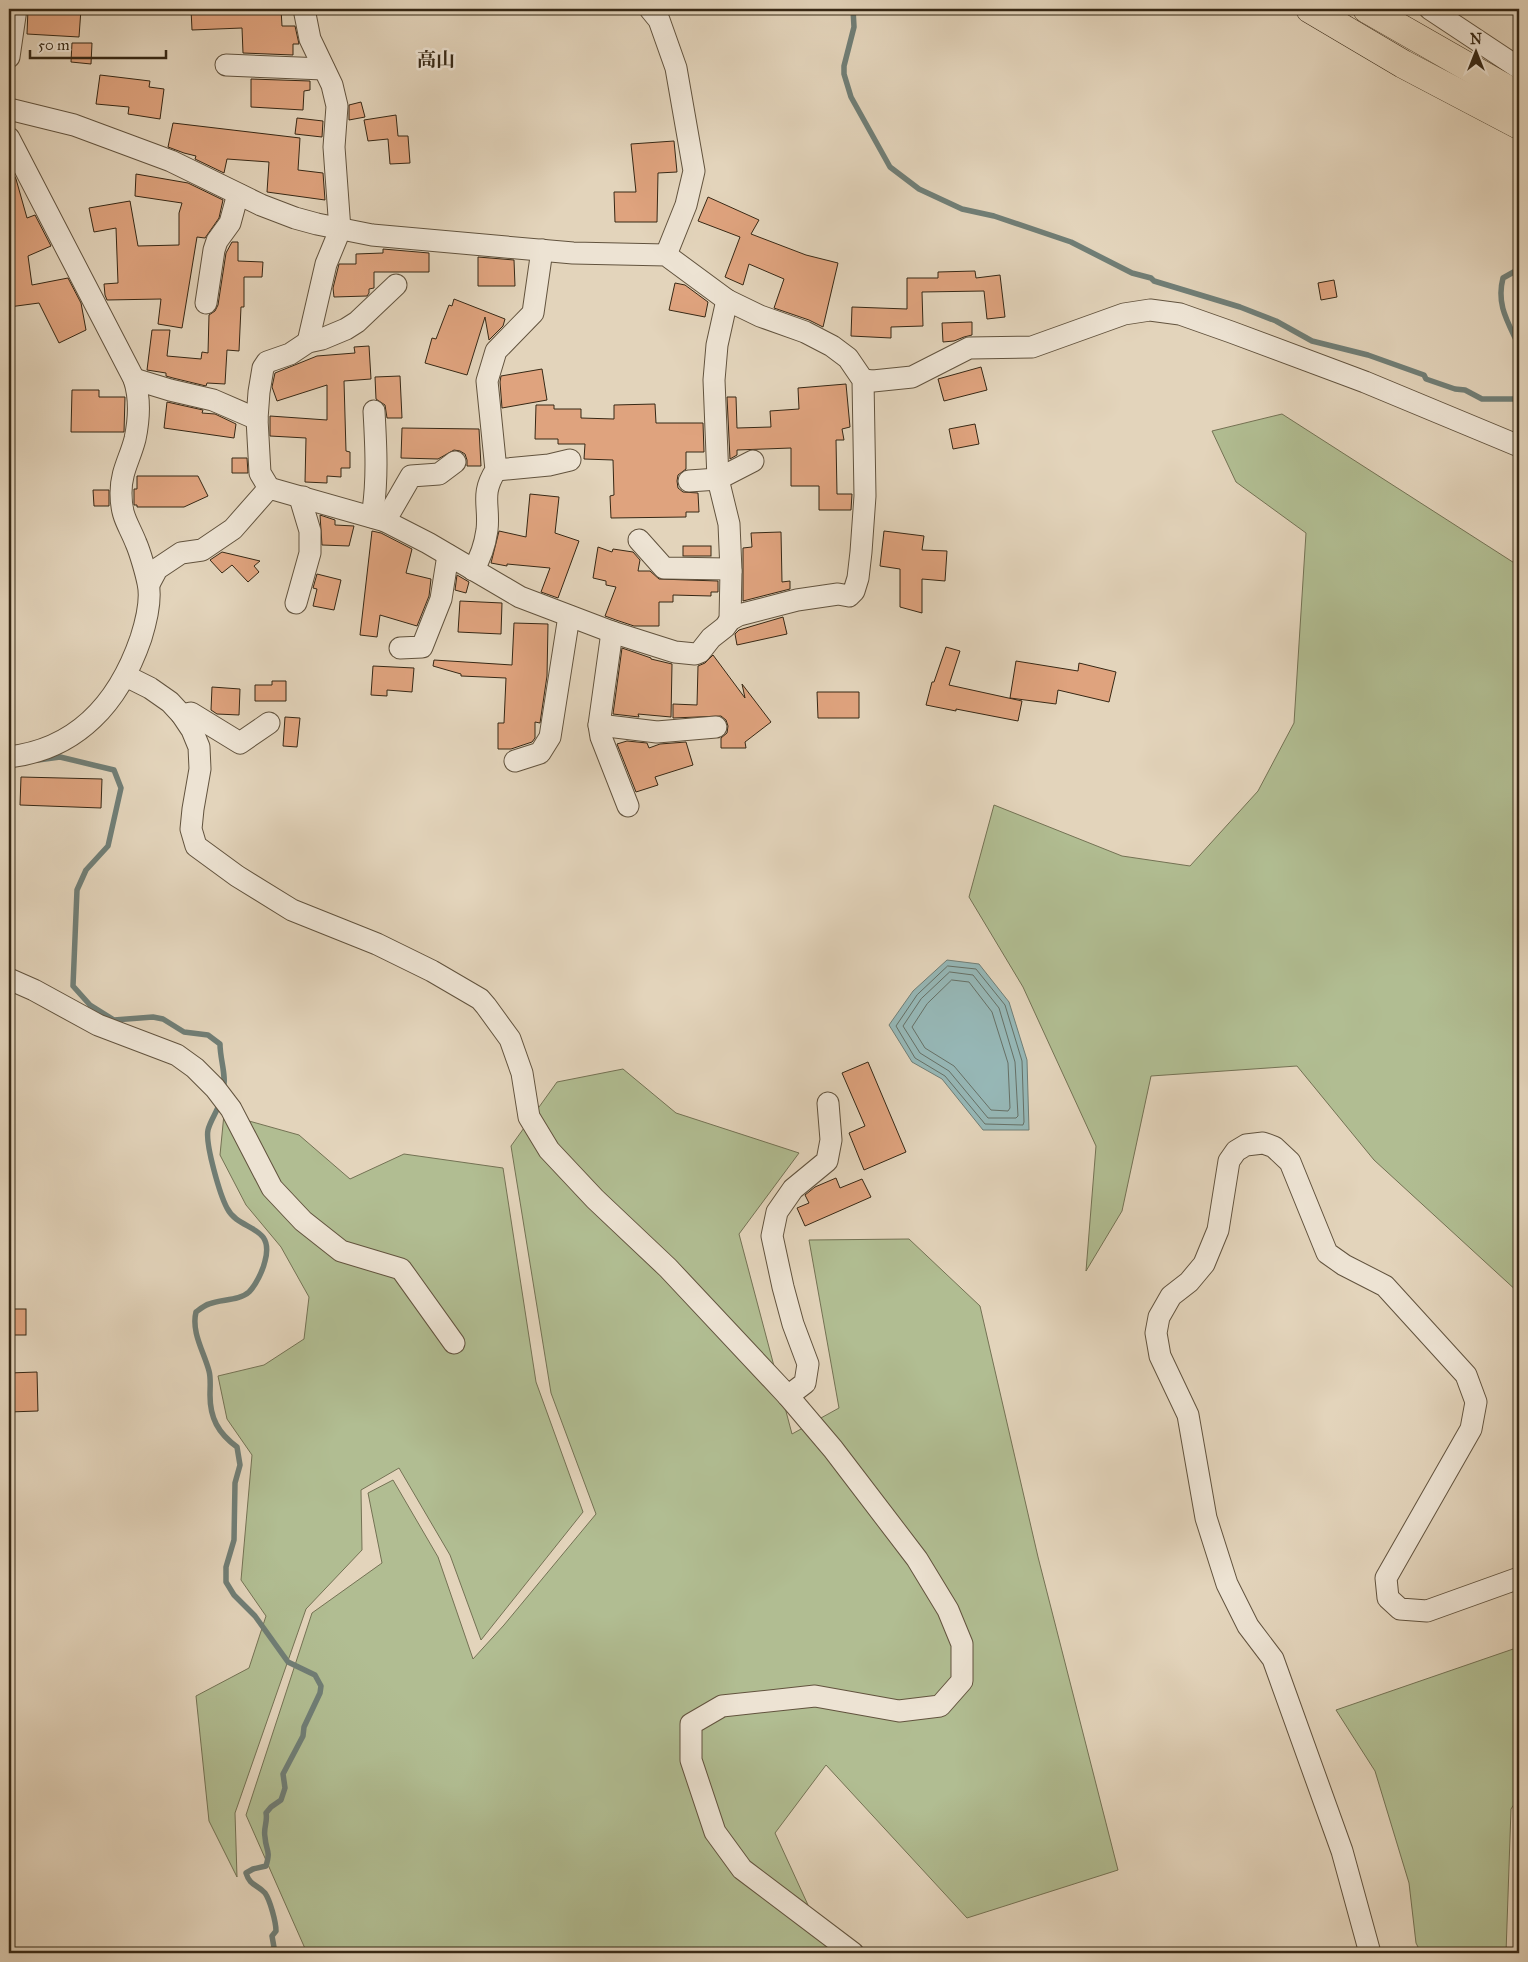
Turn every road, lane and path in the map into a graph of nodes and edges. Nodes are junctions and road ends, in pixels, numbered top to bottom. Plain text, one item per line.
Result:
1 (16, 9) edge
2 (304, 9) edge
3 (650, 9) edge
4 (1292, 9) edge
5 (1310, 9) edge
6 (1338, 9) edge
7 (1367, 9) edge
8 (1430, 9) edge
9 (9, 54) edge
10 (1403, 64) junction
11 (226, 65) dead end
12 (1519, 68) edge
13 (324, 69) junction
14 (1519, 96) edge
15 (1519, 108) edge
16 (9, 109) edge
17 (1519, 125) edge
18 (9, 138) edge
19 (240, 195) junction
20 (340, 230) junction
21 (542, 250) junction
22 (666, 254) junction
23 (396, 285) dead end
24 (727, 300) junction
25 (206, 303) dead end
26 (308, 342) junction
27 (134, 379) junction
28 (863, 380) junction
29 (374, 411) dead end
30 (257, 419) junction
31 (1519, 446) edge
32 (570, 460) dead end
33 (753, 461) dead end
34 (456, 462) dead end
35 (496, 470) junction
36 (718, 479) junction
37 (689, 481) dead end
38 (269, 488) junction
39 (302, 497) junction
40 (379, 519) junction
41 (639, 540) dead end
42 (448, 555) junction
43 (473, 570) junction
44 (731, 571) junction
45 (148, 584) junction
46 (296, 603) dead end
47 (569, 616) junction
48 (730, 620) junction
49 (612, 632) junction
50 (400, 648) dead end
51 (126, 676) junction
52 (182, 715) junction
53 (269, 723) dead end
54 (600, 725) junction
55 (716, 728) dead end
56 (9, 757) edge
57 (515, 761) dead end
58 (628, 806) dead end
59 (9, 979) edge
60 (828, 1102) dead end
61 (454, 1343) dead end
62 (788, 1396) junction
63 (1519, 1578) edge
64 (853, 1953) edge
65 (1370, 1953) edge

1 - 9 street
2 - 13 street
3 - 22 street
4 - 10 highway
5 - 10 highway
6 - 15 highway
7 - 14 highway
8 - 12 street
10 - 17 highway
11 - 13 street
13 - 20 street
16 - 19 street
18 - 27 street
19 - 20 street
19 - 25 street
20 - 21 street
20 - 26 street
21 - 22 street
21 - 35 street
22 - 24 street
23 - 26 street
24 - 28 street
24 - 36 street
26 - 30 street
27 - 30 street
27 - 45 street
28 - 31 street
28 - 48 street
29 - 40 street
30 - 38 street
32 - 35 street
33 - 36 street
34 - 40 street
35 - 43 street
36 - 37 street
36 - 44 street
38 - 39 street
38 - 45 street
39 - 40 street
39 - 46 street
40 - 42 street
41 - 44 street
42 - 43 street
42 - 50 street
43 - 47 street
44 - 48 street
45 - 51 street
47 - 49 street
47 - 57 street
48 - 49 street
49 - 54 street
51 - 52 street
51 - 56 street
52 - 53 street
52 - 62 street
54 - 55 street
54 - 58 street
59 - 61 street
60 - 62 street
62 - 64 street
63 - 65 street

